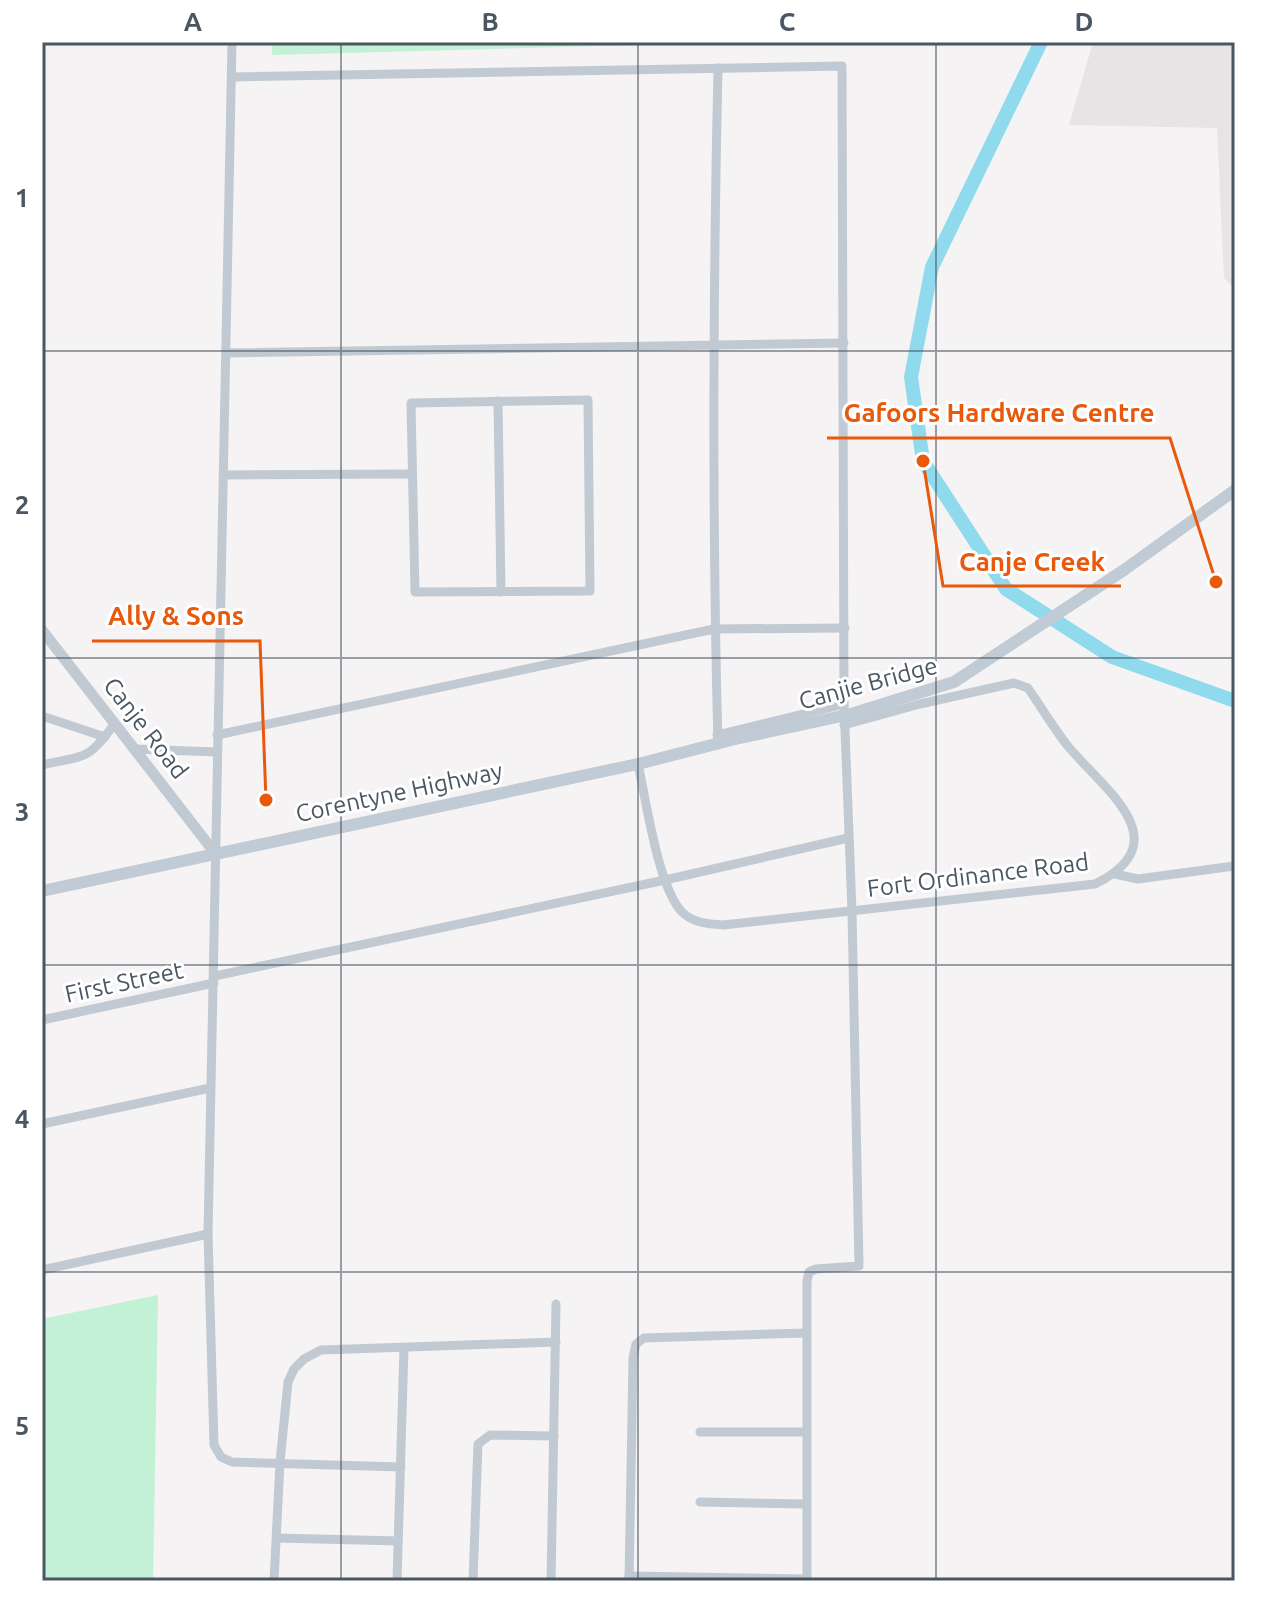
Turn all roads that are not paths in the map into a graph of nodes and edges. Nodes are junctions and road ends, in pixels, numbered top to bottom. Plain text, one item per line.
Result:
1 (232, 42) edge
2 (718, 68) junction
3 (232, 77) junction
4 (844, 343) junction
5 (713, 345) junction
6 (226, 353) junction
7 (498, 401) junction
8 (411, 474) junction
9 (224, 475) junction
10 (1235, 490) edge
11 (501, 592) junction
12 (845, 628) junction
13 (714, 629) junction
14 (42, 630) edge
15 (844, 704) junction
16 (42, 716) edge
17 (115, 723) junction
18 (844, 725) junction
19 (217, 735) junction
20 (105, 737) junction
21 (718, 740) junction
22 (135, 749) junction
23 (217, 752) junction
24 (638, 764) junction
25 (42, 765) edge
26 (848, 838) junction
27 (215, 853) junction
28 (1234, 866) edge
29 (1115, 874) junction
30 (665, 880) junction
31 (42, 891) edge
32 (852, 911) junction
33 (214, 980) junction
34 (42, 1020) edge
35 (210, 1088) junction
36 (42, 1124) edge
37 (208, 1234) junction
38 (42, 1270) edge
39 (556, 1304) dead end
40 (805, 1333) junction
41 (556, 1342) junction
42 (404, 1348) junction
43 (700, 1432) dead end
44 (806, 1432) junction
45 (554, 1436) junction
46 (280, 1462) junction
47 (401, 1467) junction
48 (700, 1502) dead end
49 (806, 1504) junction
50 (277, 1538) junction
51 (398, 1541) junction
52 (629, 1578) edge
53 (807, 1580) edge
54 (274, 1581) edge
55 (397, 1581) edge
56 (473, 1581) edge
57 (551, 1581) edge

1 - 3 street
2 - 3 street
2 - 4 street
2 - 5 street
3 - 6 street
4 - 5 street
4 - 12 street
5 - 6 street
5 - 13 street
6 - 9 street
7 - 8 street
7 - 11 street
7 - 11 street
8 - 9 street
8 - 11 street
9 - 19 street
10 - 21 main road, Canjie Bridge, bridge
12 - 13 street
12 - 15 street
13 - 19 street
13 - 21 street
14 - 17 street, Canje Road
15 - 18 street
15 - 21 street
16 - 20 street
17 - 20 street
17 - 22 street, Canje Road
18 - 26 street
18 - 29 street, Fort Ordinance Road
19 - 23 street
20 - 25 street
21 - 24 main road, Corentyne Highway
22 - 23 street
22 - 27 street, Canje Road
23 - 27 street
24 - 27 main road, Corentyne Highway
24 - 30 street, Fort Ordinance Road
26 - 30 street, First Street
26 - 32 street
27 - 31 main road, Corentyne Highway
27 - 33 street
28 - 29 street
29 - 32 street, Fort Ordinance Road
30 - 32 street, Fort Ordinance Road
30 - 33 street, First Street
32 - 40 street
33 - 34 street, First Street
33 - 35 street
35 - 36 street
35 - 37 street
37 - 38 street
37 - 46 street
39 - 41 street
40 - 44 street
40 - 52 street
41 - 42 street
41 - 45 street
42 - 46 street
42 - 47 street
43 - 44 street
44 - 49 street
45 - 56 street
45 - 57 street
46 - 47 street
46 - 50 street
47 - 51 street
48 - 49 street
49 - 53 street
50 - 51 street
50 - 54 street
51 - 55 street
52 - 53 street

